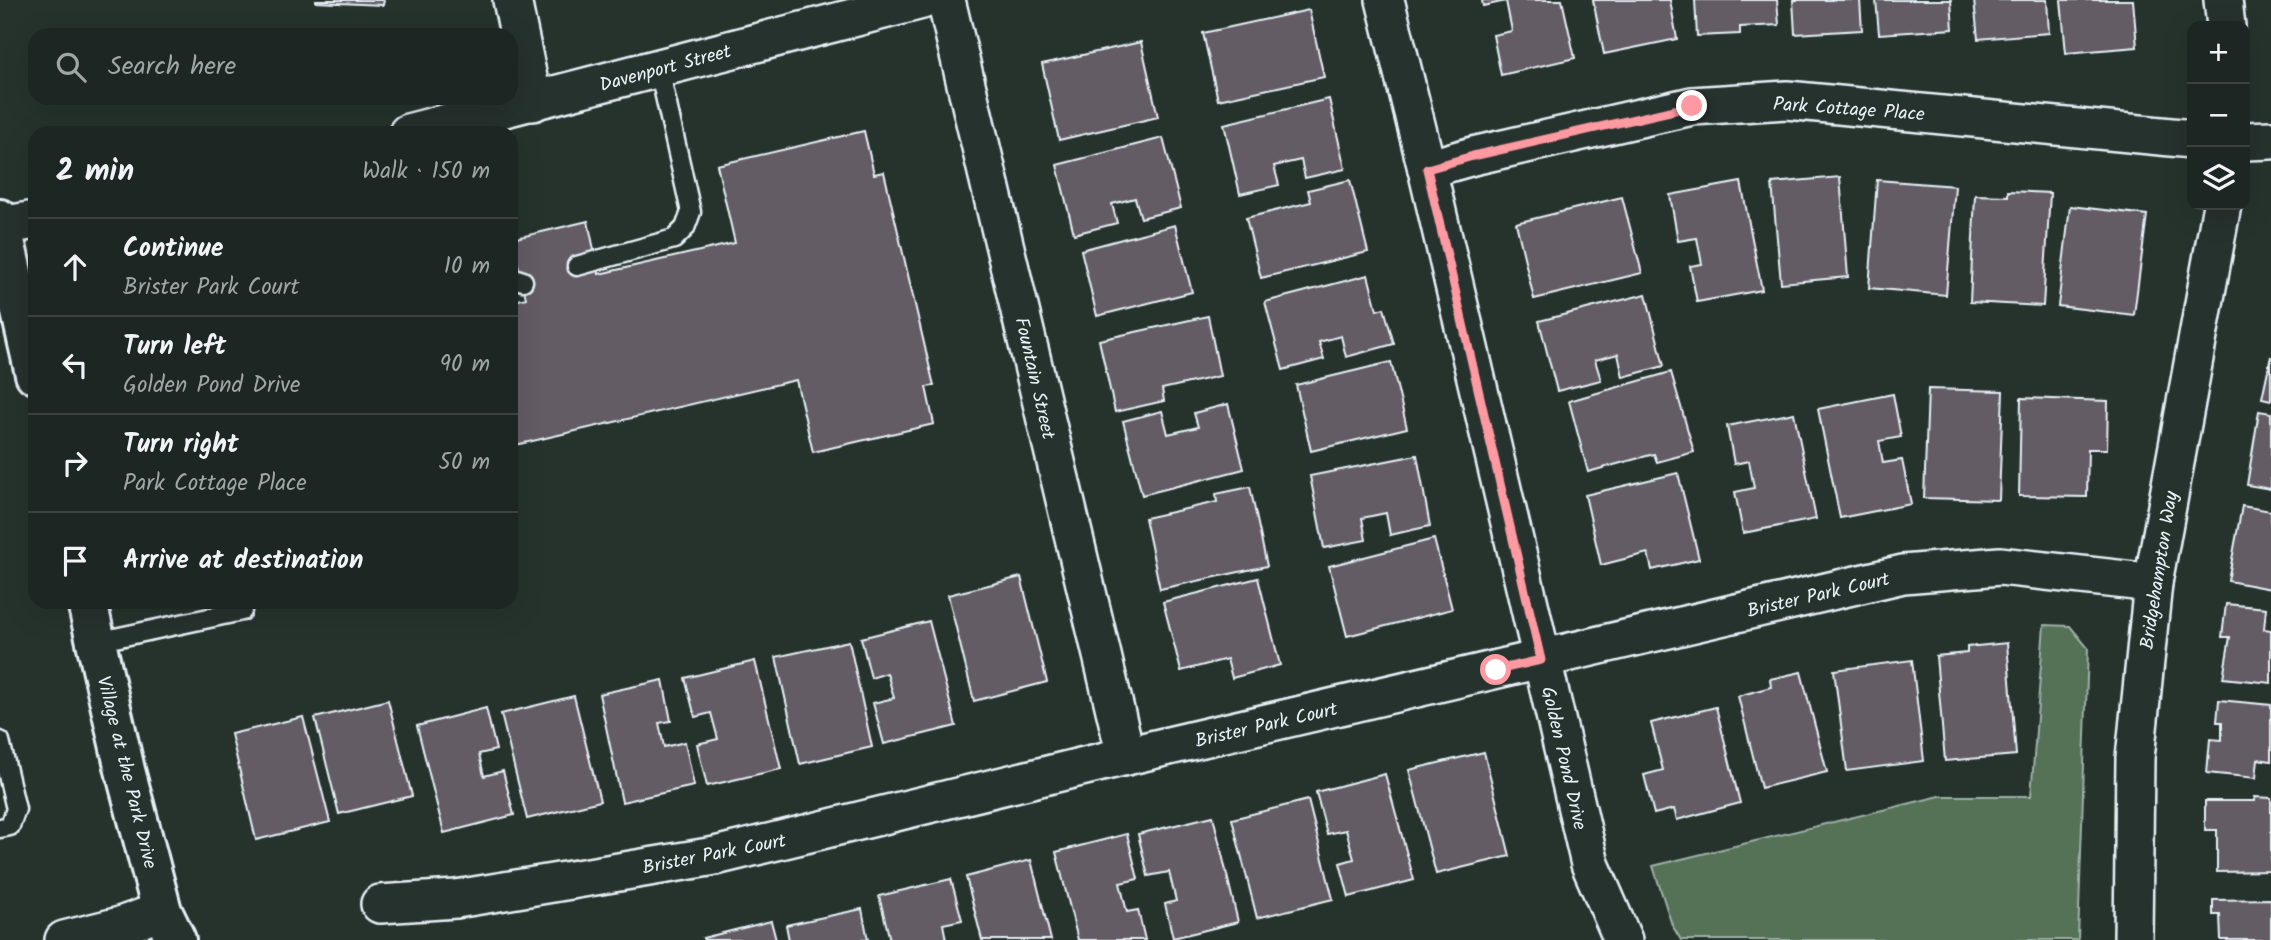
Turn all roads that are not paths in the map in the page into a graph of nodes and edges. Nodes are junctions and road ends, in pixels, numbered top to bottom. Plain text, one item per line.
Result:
1 (512, 0) edge
2 (922, 0) edge
3 (946, 0) edge
4 (1385, 0) edge
5 (2223, 0) edge
6 (2225, 21) edge
7 (518, 28) edge
8 (518, 29) edge
9 (659, 69) junction
10 (533, 102) junction
11 (436, 126) edge
12 (2187, 139) edge
13 (2250, 141) edge
14 (2271, 141) edge
15 (1427, 169) junction
16 (2222, 210) edge
17 (0, 219) edge
18 (28, 221) edge
19 (0, 226) edge
20 (577, 266) dead end
21 (28, 344) edge
22 (2153, 583) junction
23 (89, 609) edge
24 (242, 609) edge
25 (96, 642) junction
26 (1541, 660) junction
27 (0, 741) edge
28 (1126, 756) junction
29 (0, 828) edge
30 (380, 904) dead end
31 (169, 926) edge
32 (64, 940) edge
33 (1623, 940) edge
34 (2133, 940) edge

1 - 7 street
2 - 9 street, Davenport Street
3 - 28 street, Fountain Street
4 - 15 street, Golden Pond Drive
5 - 6 street
8 - 10 street
9 - 10 street, Davenport Street
9 - 20 lane
10 - 11 street, Davenport Street
12 - 15 street, Park Cottage Place
13 - 14 street
15 - 26 street, Golden Pond Drive
16 - 22 street, Bridgehampton Way
17 - 19 street
18 - 19 street
19 - 21 street
22 - 26 street, Brister Park Court
22 - 34 street, Bridgehampton Way
23 - 25 street, Village at the Park Drive
24 - 25 lane
25 - 31 street, Village at the Park Drive
26 - 28 street, Brister Park Court
26 - 33 street, Golden Pond Drive
27 - 29 lane
28 - 30 street, Brister Park Court
31 - 32 street

